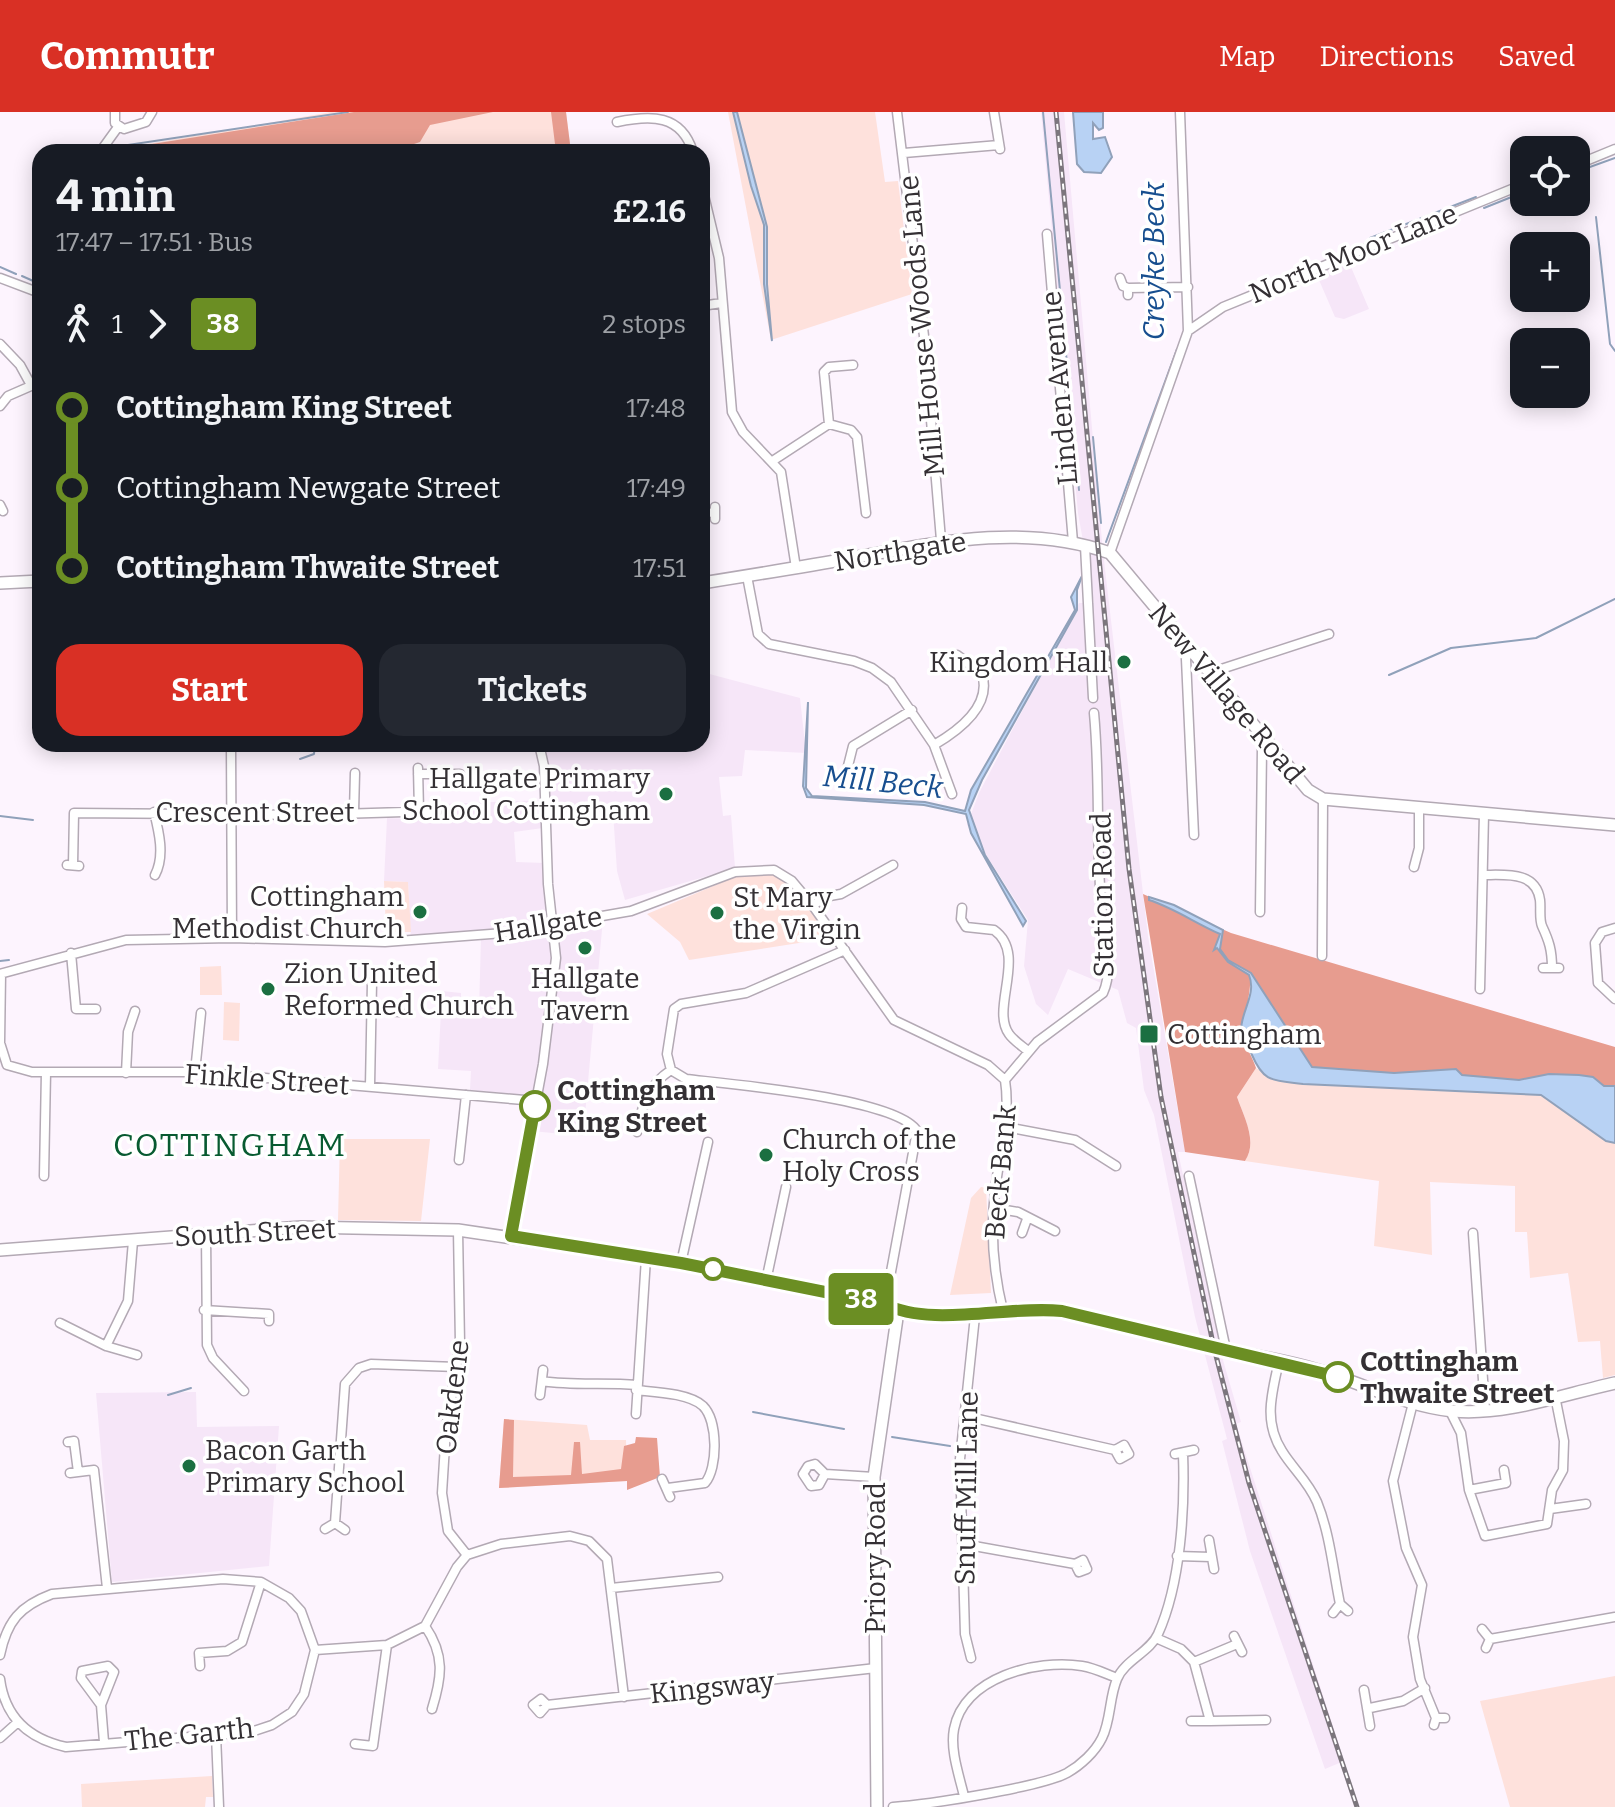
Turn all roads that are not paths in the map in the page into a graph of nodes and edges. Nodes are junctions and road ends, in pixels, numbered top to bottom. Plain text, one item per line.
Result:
1 (115, 112) edge
2 (152, 112) edge
3 (897, 112) edge
4 (994, 112) edge
5 (1180, 112) edge
6 (617, 122) dead end
7 (118, 127) junction
8 (106, 144) edge
9 (689, 144) edge
10 (1615, 149) edge
11 (904, 153) junction
12 (1590, 159) edge
13 (1510, 190) edge
14 (710, 220) edge
15 (1047, 234) dead end
16 (0, 278) edge
17 (1120, 278) dead end
18 (1183, 287) junction
19 (32, 290) edge
20 (721, 303) junction
21 (710, 305) edge
22 (1188, 307) junction
23 (1209, 314) junction
24 (1188, 331) junction
25 (0, 344) edge
26 (847, 362) dead end
27 (32, 379) edge
28 (32, 384) edge
29 (0, 406) edge
30 (829, 424) junction
31 (774, 460) junction
32 (867, 507) dead end
33 (710, 513) edge
34 (715, 513) dead end
35 (941, 540) junction
36 (1079, 544) junction
37 (1098, 548) joint
38 (1110, 553) junction
39 (796, 568) junction
40 (747, 576) junction
41 (32, 581) edge
42 (710, 582) edge
43 (0, 583) edge
44 (1329, 634) dead end
45 (1190, 648) junction
46 (957, 655) dead end
47 (991, 668) dead end
48 (1209, 673) junction
49 (982, 674) junction
50 (1093, 698) dead end
51 (912, 710) junction
52 (1094, 713) dead end
53 (1266, 739) junction
54 (934, 745) junction
55 (231, 752) edge
56 (541, 752) edge
57 (846, 766) dead end
58 (355, 773) dead end
59 (460, 774) dead end
60 (952, 796) dead end
61 (1323, 799) junction
62 (1419, 808) junction
63 (419, 811) junction
64 (437, 811) dead end
65 (154, 812) junction
66 (354, 812) junction
67 (231, 814) junction
68 (1484, 814) junction
69 (1615, 825) edge
70 (1194, 835) dead end
71 (73, 865) dead end
72 (893, 865) dead end
73 (1414, 867) dead end
74 (883, 873) junction
75 (155, 875) dead end
76 (1483, 875) junction
77 (889, 881) dead end
78 (813, 906) junction
79 (1263, 906) dead end
80 (962, 908) dead end
81 (552, 924) junction
82 (1615, 928) edge
83 (232, 938) junction
84 (845, 950) junction
85 (71, 953) junction
86 (1007, 955) junction
87 (1018, 955) dead end
88 (1322, 956) dead end
89 (1551, 968) dead end
90 (0, 974) edge
91 (372, 982) dead end
92 (1479, 989) dead end
93 (1615, 999) edge
94 (96, 1009) dead end
95 (371, 1010) junction
96 (135, 1011) dead end
97 (400, 1012) dead end
98 (201, 1013) dead end
99 (0, 1043) edge
100 (1028, 1051) junction
101 (3, 1064) edge
102 (671, 1070) junction
103 (46, 1072) junction
104 (195, 1072) junction
105 (126, 1073) junction
106 (1005, 1080) junction
107 (370, 1086) junction
108 (466, 1095) junction
109 (536, 1101) junction
110 (635, 1126) dead end
111 (1006, 1127) junction
112 (708, 1142) dead end
113 (459, 1160) dead end
114 (1116, 1166) dead end
115 (44, 1176) dead end
116 (1189, 1176) dead end
117 (786, 1187) dead end
118 (994, 1208) junction
119 (1027, 1219) junction
120 (458, 1230) junction
121 (1055, 1231) dead end
122 (206, 1233) junction
123 (1022, 1233) dead end
124 (1473, 1233) dead end
125 (511, 1236) junction
126 (133, 1241) junction
127 (0, 1250) edge
128 (646, 1258) junction
129 (681, 1263) junction
130 (766, 1281) junction
131 (885, 1304) junction
132 (204, 1310) junction
133 (898, 1311) junction
134 (1003, 1311) junction
135 (975, 1316) junction
136 (269, 1321) dead end
137 (65, 1324) dead end
138 (106, 1346) junction
139 (1226, 1350) junction
140 (137, 1355) dead end
141 (1279, 1361) junction
142 (457, 1367) junction
143 (543, 1370) dead end
144 (542, 1381) junction
145 (1615, 1383) edge
146 (636, 1387) junction
147 (244, 1391) dead end
148 (540, 1395) dead end
149 (1555, 1396) junction
150 (1413, 1403) junction
151 (1485, 1409) junction
152 (1450, 1411) junction
153 (636, 1414) dead end
154 (965, 1416) junction
155 (68, 1442) dead end
156 (1115, 1450) dead end
157 (1194, 1450) dead end
158 (1504, 1470) dead end
159 (825, 1474) dead end
160 (874, 1477) junction
161 (662, 1479) dead end
162 (1469, 1490) junction
163 (1586, 1506) dead end
164 (1550, 1509) junction
165 (335, 1523) junction
166 (325, 1529) dead end
167 (345, 1530) dead end
168 (1209, 1540) dead end
169 (963, 1544) junction
170 (467, 1555) junction
171 (1177, 1556) junction
172 (1211, 1557) junction
173 (1075, 1564) dead end
174 (1214, 1569) dead end
175 (718, 1577) dead end
176 (261, 1582) junction
177 (107, 1588) junction
178 (611, 1588) junction
179 (1340, 1604) junction
180 (1348, 1611) dead end
181 (1333, 1613) dead end
182 (1615, 1617) edge
183 (425, 1626) junction
184 (1482, 1629) dead end
185 (1156, 1638) junction
186 (1238, 1644) dead end
187 (387, 1645) junction
188 (315, 1650) junction
189 (0, 1655) edge
190 (971, 1658) dead end
191 (1194, 1662) junction
192 (200, 1666) dead end
193 (876, 1668) junction
194 (1117, 1678) junction
195 (0, 1679) edge
196 (1425, 1688) junction
197 (1364, 1690) dead end
198 (624, 1697) junction
199 (101, 1705) junction
200 (547, 1705) dead end
201 (1370, 1708) junction
202 (430, 1712) dead end
203 (1266, 1720) dead end
204 (1191, 1721) dead end
205 (1210, 1721) junction
206 (1438, 1721) dead end
207 (18, 1722) junction
208 (1370, 1726) dead end
209 (216, 1735) junction
210 (0, 1738) edge
211 (104, 1742) junction
212 (355, 1744) dead end
213 (964, 1796) junction
214 (219, 1807) edge
215 (877, 1807) edge
216 (893, 1807) edge

1 - 7 street
2 - 7 street
3 - 11 street, Mill House Woods Lane
4 - 11 street
5 - 18 street
6 - 9 street
7 - 8 street
10 - 12 street
11 - 35 street, Mill House Woods Lane
13 - 23 street, North Moor Lane
14 - 20 street
15 - 36 street, Linden Avenue
16 - 19 street
17 - 18 street
18 - 22 street
20 - 21 street
20 - 31 street
22 - 23 street
22 - 24 street
23 - 24 street, North Moor Lane
24 - 38 street
25 - 27 street
26 - 30 street
28 - 29 street
30 - 31 street
30 - 32 street
31 - 39 street
33 - 34 street
35 - 36 main road, Northgate
35 - 39 main road, Northgate
36 - 37 main road, Northgate
36 - 50 street
37 - 38 main road, New Village Road
38 - 45 main road, New Village Road
39 - 40 main road, Northgate
40 - 42 main road, Northgate
40 - 51 street
41 - 43 main road
44 - 48 street
45 - 48 main road, New Village Road
45 - 70 street
46 - 49 street
47 - 49 street
48 - 53 main road, New Village Road
49 - 54 street
51 - 54 street
51 - 57 street
52 - 100 street, Station Road
53 - 61 main road, New Village Road
53 - 79 street
54 - 60 street
55 - 67 street
56 - 81 street
58 - 66 street
59 - 63 street
61 - 62 main road, New Village Road
61 - 88 street
62 - 68 main road, New Village Road
62 - 73 street
63 - 64 street, Crescent Street
63 - 66 street, Crescent Street
65 - 67 street, Crescent Street
65 - 71 street, Crescent Street
65 - 75 street
66 - 67 street, Crescent Street
67 - 83 street
68 - 69 main road, New Village Road
68 - 76 street
72 - 74 street
74 - 77 street
74 - 78 street
76 - 89 street
76 - 92 street
78 - 81 street, Hallgate
78 - 84 street, Hallgate
80 - 86 street
81 - 83 street, Hallgate
81 - 109 street
82 - 93 street
83 - 85 street, Hallgate
84 - 102 street
84 - 106 street, Hallgate
85 - 90 street, Hallgate
85 - 94 street
86 - 87 street
86 - 100 street
90 - 99 street
91 - 95 street
95 - 97 street
95 - 107 street
96 - 105 street
98 - 104 street
99 - 101 street
100 - 106 street, Station Road
101 - 103 street, Finkle Street
102 - 110 street
102 - 131 street
103 - 105 street, Finkle Street
103 - 115 street
104 - 105 street, Finkle Street
104 - 107 street, Finkle Street
106 - 111 street, Beck Bank
107 - 108 street, Finkle Street
108 - 109 street, Finkle Street
108 - 113 street
109 - 125 street
111 - 114 street
111 - 118 street, Beck Bank
112 - 129 street
116 - 139 street
117 - 130 street
118 - 119 street
118 - 134 street, Beck Bank
119 - 121 street
119 - 123 street
120 - 122 main road, South Street
120 - 125 main road, South Street
120 - 142 street, Oakdene
122 - 126 main road, South Street
122 - 132 street
124 - 151 street
125 - 128 main road, South Street
126 - 127 main road, South Street
126 - 138 street
128 - 129 main road, South Street
128 - 146 street
129 - 130 main road, South Street
130 - 131 main road, South Street
131 - 133 main road, South Street
132 - 136 street
132 - 147 street
133 - 135 main road
133 - 160 main road, Priory Road
134 - 135 main road
134 - 139 main road
135 - 154 street, Snuff Mill Lane
137 - 138 street
138 - 140 street
139 - 141 main road
141 - 150 main road
141 - 179 street
142 - 165 street
142 - 170 street, Oakdene
143 - 144 street
144 - 146 street
144 - 148 street
145 - 149 main road
146 - 153 street
146 - 161 street
149 - 151 main road
149 - 164 street
150 - 152 main road
150 - 196 street
151 - 152 main road
152 - 162 street
154 - 156 street
154 - 169 street, Snuff Mill Lane
155 - 177 street
157 - 171 street
158 - 162 street
159 - 160 street
160 - 193 main road, Priory Road
162 - 164 street
163 - 164 street
165 - 166 street
165 - 167 street
168 - 172 street
169 - 173 street
169 - 190 street, Snuff Mill Lane
170 - 178 street
170 - 183 street
171 - 172 street
171 - 185 street
172 - 174 street
175 - 178 street
176 - 177 street
176 - 188 street
176 - 192 street
177 - 189 street
178 - 198 street
179 - 180 street
179 - 181 street
182 - 184 street
183 - 187 street
183 - 202 street
185 - 191 street
185 - 194 street
186 - 191 street
187 - 188 street
187 - 212 street
188 - 209 street, The Garth
191 - 205 street
193 - 198 street, Kingsway
193 - 215 main road, Priory Road
194 - 213 street
194 - 213 street
195 - 207 street
196 - 201 street
196 - 206 street
197 - 201 street
198 - 200 street, Kingsway
199 - 199 street
199 - 211 street
201 - 208 street
203 - 205 street
204 - 205 street
207 - 210 street
207 - 211 street, The Garth
209 - 211 street, The Garth
209 - 214 street
213 - 216 street

